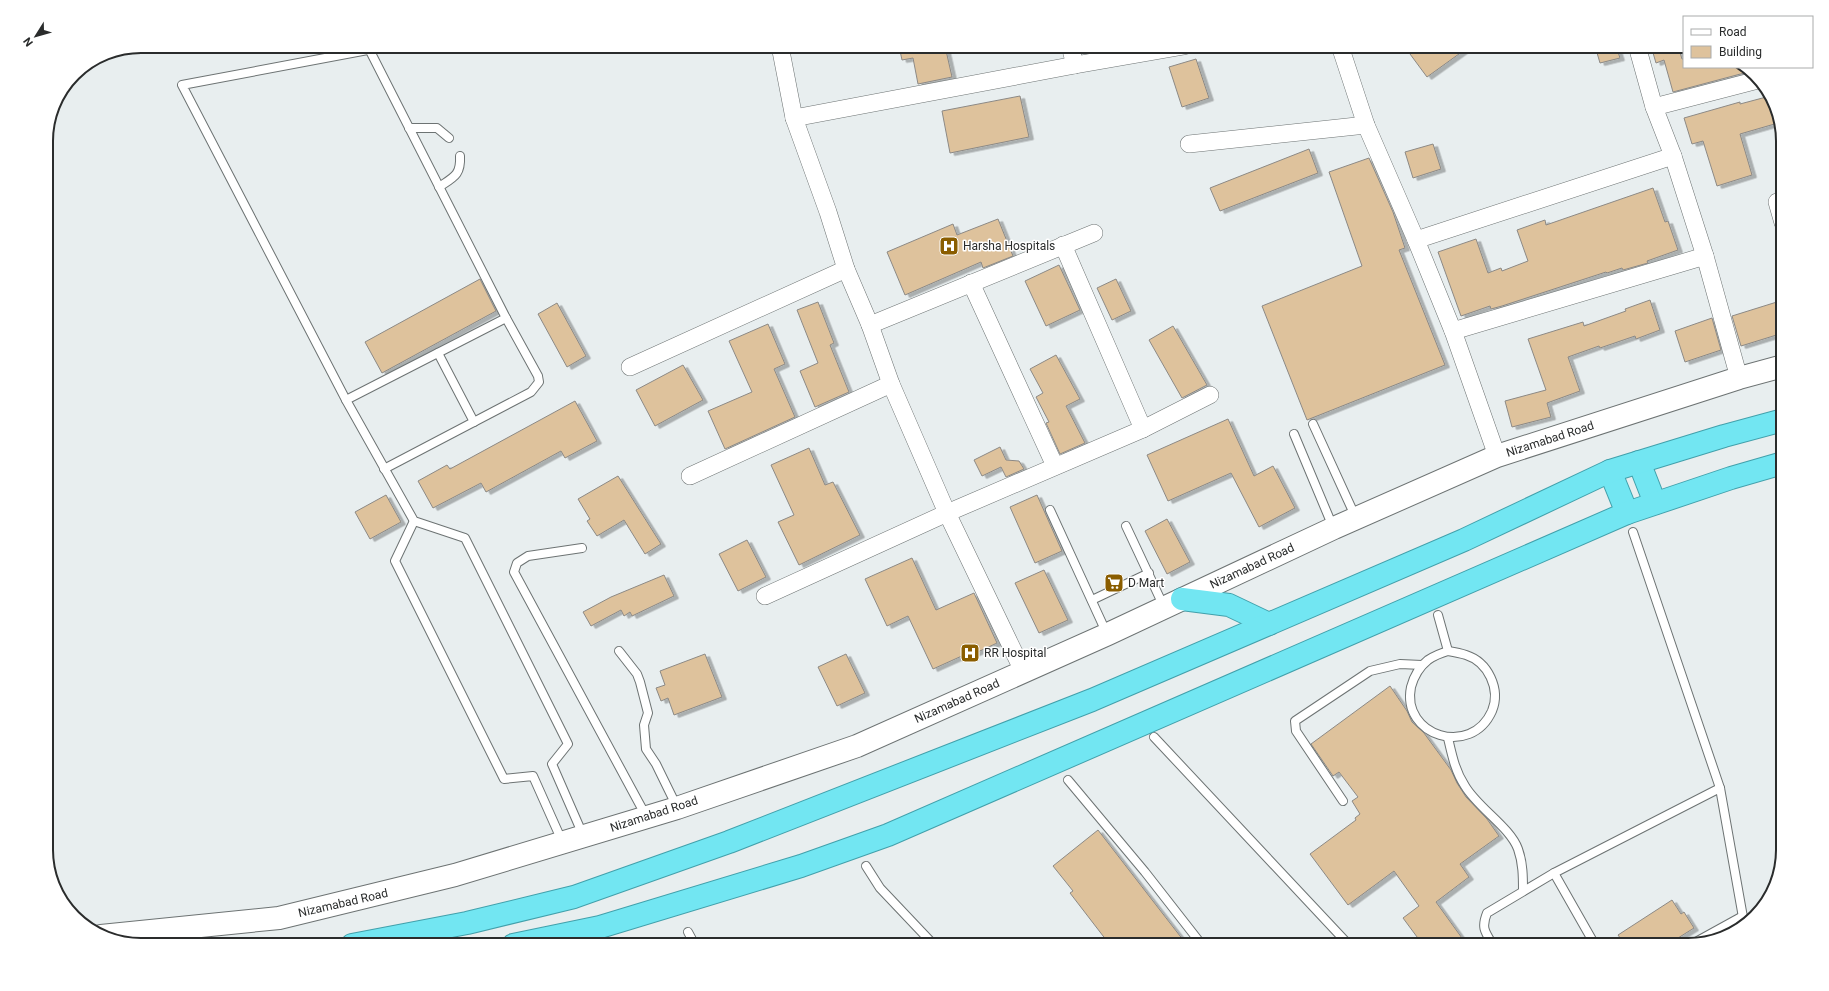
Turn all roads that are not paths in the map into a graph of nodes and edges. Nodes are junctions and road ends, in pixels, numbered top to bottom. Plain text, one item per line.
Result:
1 (348, 53) edge
2 (371, 53) edge
3 (781, 53) edge
4 (1072, 53) edge
5 (1146, 53) edge
6 (1342, 53) edge
7 (1639, 53) edge
8 (1076, 66) junction
9 (1752, 81) edge
10 (1654, 107) junction
11 (794, 118) junction
12 (1366, 126) junction
13 (409, 128) junction
14 (449, 138) dead end
15 (1189, 144) dead end
16 (460, 156) dead end
17 (1673, 156) junction
18 (439, 187) junction
19 (1094, 233) dead end
20 (1416, 240) junction
21 (1063, 245) junction
22 (1705, 256) junction
23 (846, 269) junction
24 (971, 283) junction
25 (506, 318) junction
26 (870, 325) junction
27 (1452, 331) junction
28 (438, 353) junction
29 (630, 367) dead end
30 (1776, 368) edge
31 (1739, 378) junction
32 (891, 384) junction
33 (1210, 395) dead end
34 (346, 400) junction
35 (474, 422) junction
36 (1776, 422) edge
37 (1313, 424) dead end
38 (1143, 428) junction
39 (1294, 434) dead end
40 (1497, 456) junction
41 (1639, 462) junction
42 (1776, 465) edge
43 (1055, 466) junction
44 (384, 469) junction
45 (1610, 471) junction
46 (690, 476) dead end
47 (1655, 504) junction
48 (1050, 510) dead end
49 (947, 513) junction
50 (1356, 518) junction
51 (414, 521) junction
52 (1630, 523) junction
53 (1126, 526) dead end
54 (1334, 528) junction
55 (582, 548) dead end
56 (1149, 573) junction
57 (765, 596) dead end
58 (1092, 600) junction
59 (1173, 603) junction
60 (1438, 616) dead end
61 (1268, 624) junction
62 (1108, 634) junction
63 (619, 651) dead end
64 (1448, 651) junction
65 (1422, 664) junction
66 (1023, 671) junction
67 (1154, 738) dead end
68 (1448, 738) junction
69 (1068, 780) dead end
70 (1720, 788) junction
71 (1343, 801) dead end
72 (677, 808) junction
73 (647, 817) junction
74 (584, 837) junction
75 (563, 844) junction
76 (866, 866) dead end
77 (1554, 873) junction
78 (1523, 891) junction
79 (1743, 918) edge
80 (1736, 923) edge
81 (688, 932) dead end
82 (1715, 933) edge
83 (117, 934) edge
84 (389, 938) edge
85 (547, 938) edge
86 (691, 938) edge
87 (927, 938) edge
88 (1197, 938) edge
89 (1342, 938) edge
90 (1489, 938) edge
91 (1591, 938) edge

1 - 34 lane
2 - 13 lane
3 - 11 street
4 - 8 street
5 - 8 street
6 - 12 street
7 - 10 street
8 - 11 street
9 - 10 street
10 - 17 street
11 - 23 street
12 - 15 street
12 - 20 street
13 - 14 lane
13 - 18 lane
16 - 18 lane
17 - 20 street
17 - 22 street
18 - 25 lane
19 - 21 street
20 - 27 street
21 - 24 street
21 - 38 street
22 - 27 street
22 - 31 street
23 - 26 street
23 - 29 street
24 - 26 street
24 - 43 street
25 - 28 lane
25 - 35 lane
26 - 32 street
27 - 40 street
28 - 34 lane
28 - 35 lane
30 - 31 main road, Nizamabad Road
31 - 40 main road, Nizamabad Road
32 - 46 street
32 - 49 street
33 - 38 street
34 - 44 lane
35 - 44 lane
36 - 41 highway
37 - 50 lane
38 - 43 street
39 - 54 lane
40 - 50 main road, Nizamabad Road
41 - 45 highway
41 - 47 highway
42 - 47 highway
43 - 49 street
44 - 51 lane
45 - 52 highway
45 - 61 highway
47 - 52 highway
48 - 58 lane
49 - 57 street
49 - 66 street
50 - 54 main road, Nizamabad Road
51 - 74 lane
51 - 75 lane
52 - 70 lane
52 - 85 highway
53 - 56 lane
54 - 59 main road, Nizamabad Road
55 - 73 lane
56 - 58 lane
56 - 59 lane
58 - 62 lane
59 - 61 highway
59 - 62 main road, Nizamabad Road
60 - 64 lane
61 - 84 highway
62 - 66 main road, Nizamabad Road
63 - 72 lane
64 - 65 lane
64 - 68 lane
65 - 68 lane
65 - 71 lane
66 - 72 main road, Nizamabad Road
67 - 89 lane
68 - 78 lane
69 - 88 lane
70 - 77 lane
70 - 79 lane
72 - 73 main road, Nizamabad Road
73 - 74 main road, Nizamabad Road
74 - 75 main road, Nizamabad Road
75 - 83 main road, Nizamabad Road
76 - 87 lane
77 - 78 lane
77 - 91 lane
78 - 90 lane
80 - 82 lane
81 - 86 lane

